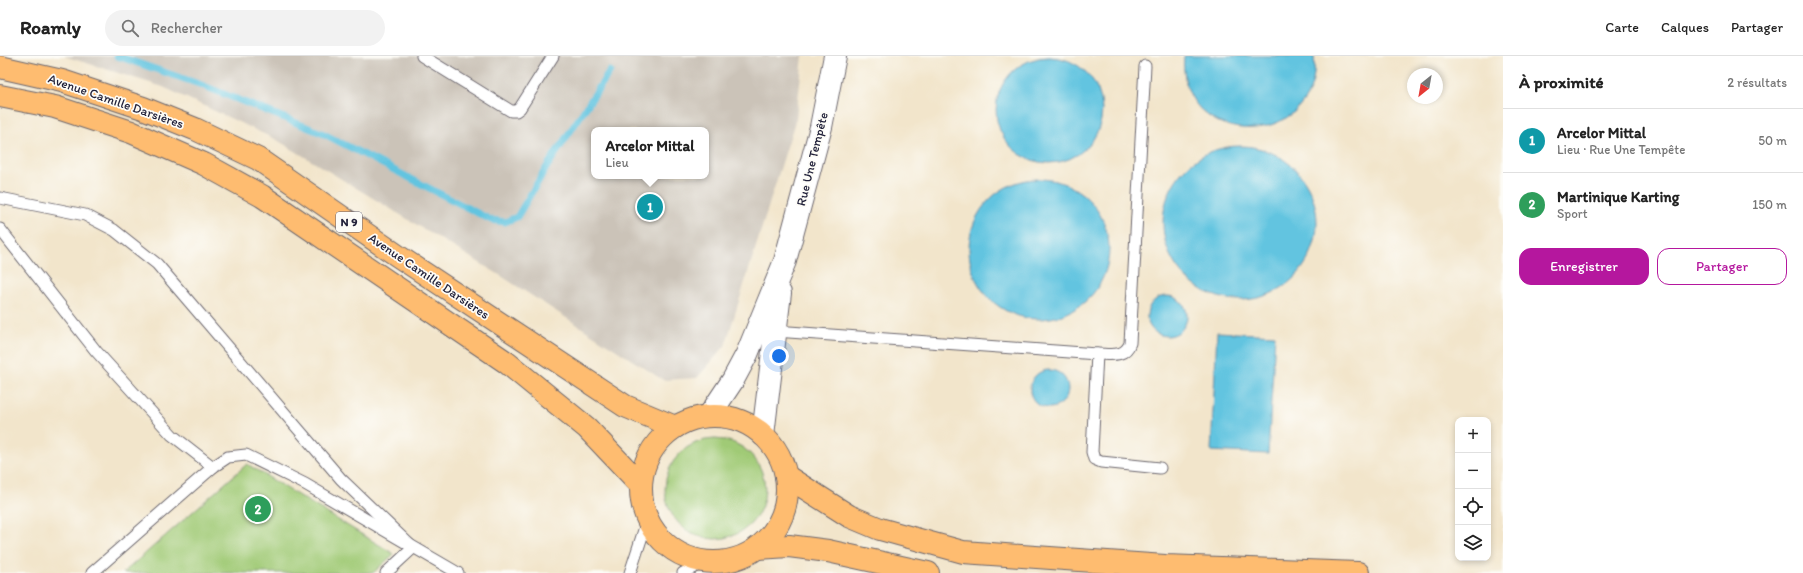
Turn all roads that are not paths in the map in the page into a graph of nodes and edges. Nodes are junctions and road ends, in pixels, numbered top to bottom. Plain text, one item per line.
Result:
1 (422, 56) edge
2 (553, 56) edge
3 (835, 56) edge
4 (1145, 66) dead end
5 (0, 67) edge
6 (0, 96) edge
7 (0, 198) edge
8 (0, 229) edge
9 (785, 261) junction
10 (775, 331) junction
11 (1097, 354) junction
12 (709, 416) junction
13 (675, 427) junction
14 (763, 435) junction
15 (213, 467) junction
16 (1160, 468) dead end
17 (786, 476) junction
18 (640, 484) junction
19 (647, 521) junction
20 (413, 548) junction
21 (758, 548) junction
22 (704, 562) junction
23 (452, 572) edge
24 (92, 573) edge
25 (386, 573) edge
26 (630, 573) edge
27 (683, 573) edge
28 (928, 573) edge
29 (1358, 573) edge

1 - 2 lane
3 - 9 street, Rue Une Tempête
4 - 11 lane
5 - 13 main road, Avenue Camille Darsières / N 9
6 - 18 main road, Avenue Camille Darsières / N 9
7 - 20 lane
8 - 15 lane
9 - 10 street, Rue Une Tempête
9 - 12 street, Rue Une Tempête
10 - 11 lane
10 - 14 street, Rue Une Tempête
11 - 16 lane
12 - 13 main road
12 - 14 main road
13 - 18 main road
14 - 17 main road
15 - 20 lane
15 - 24 lane
17 - 21 main road
17 - 29 main road
18 - 19 main road
19 - 22 main road
19 - 26 lane
20 - 23 lane
20 - 25 lane
21 - 22 main road
21 - 28 main road
22 - 27 lane

